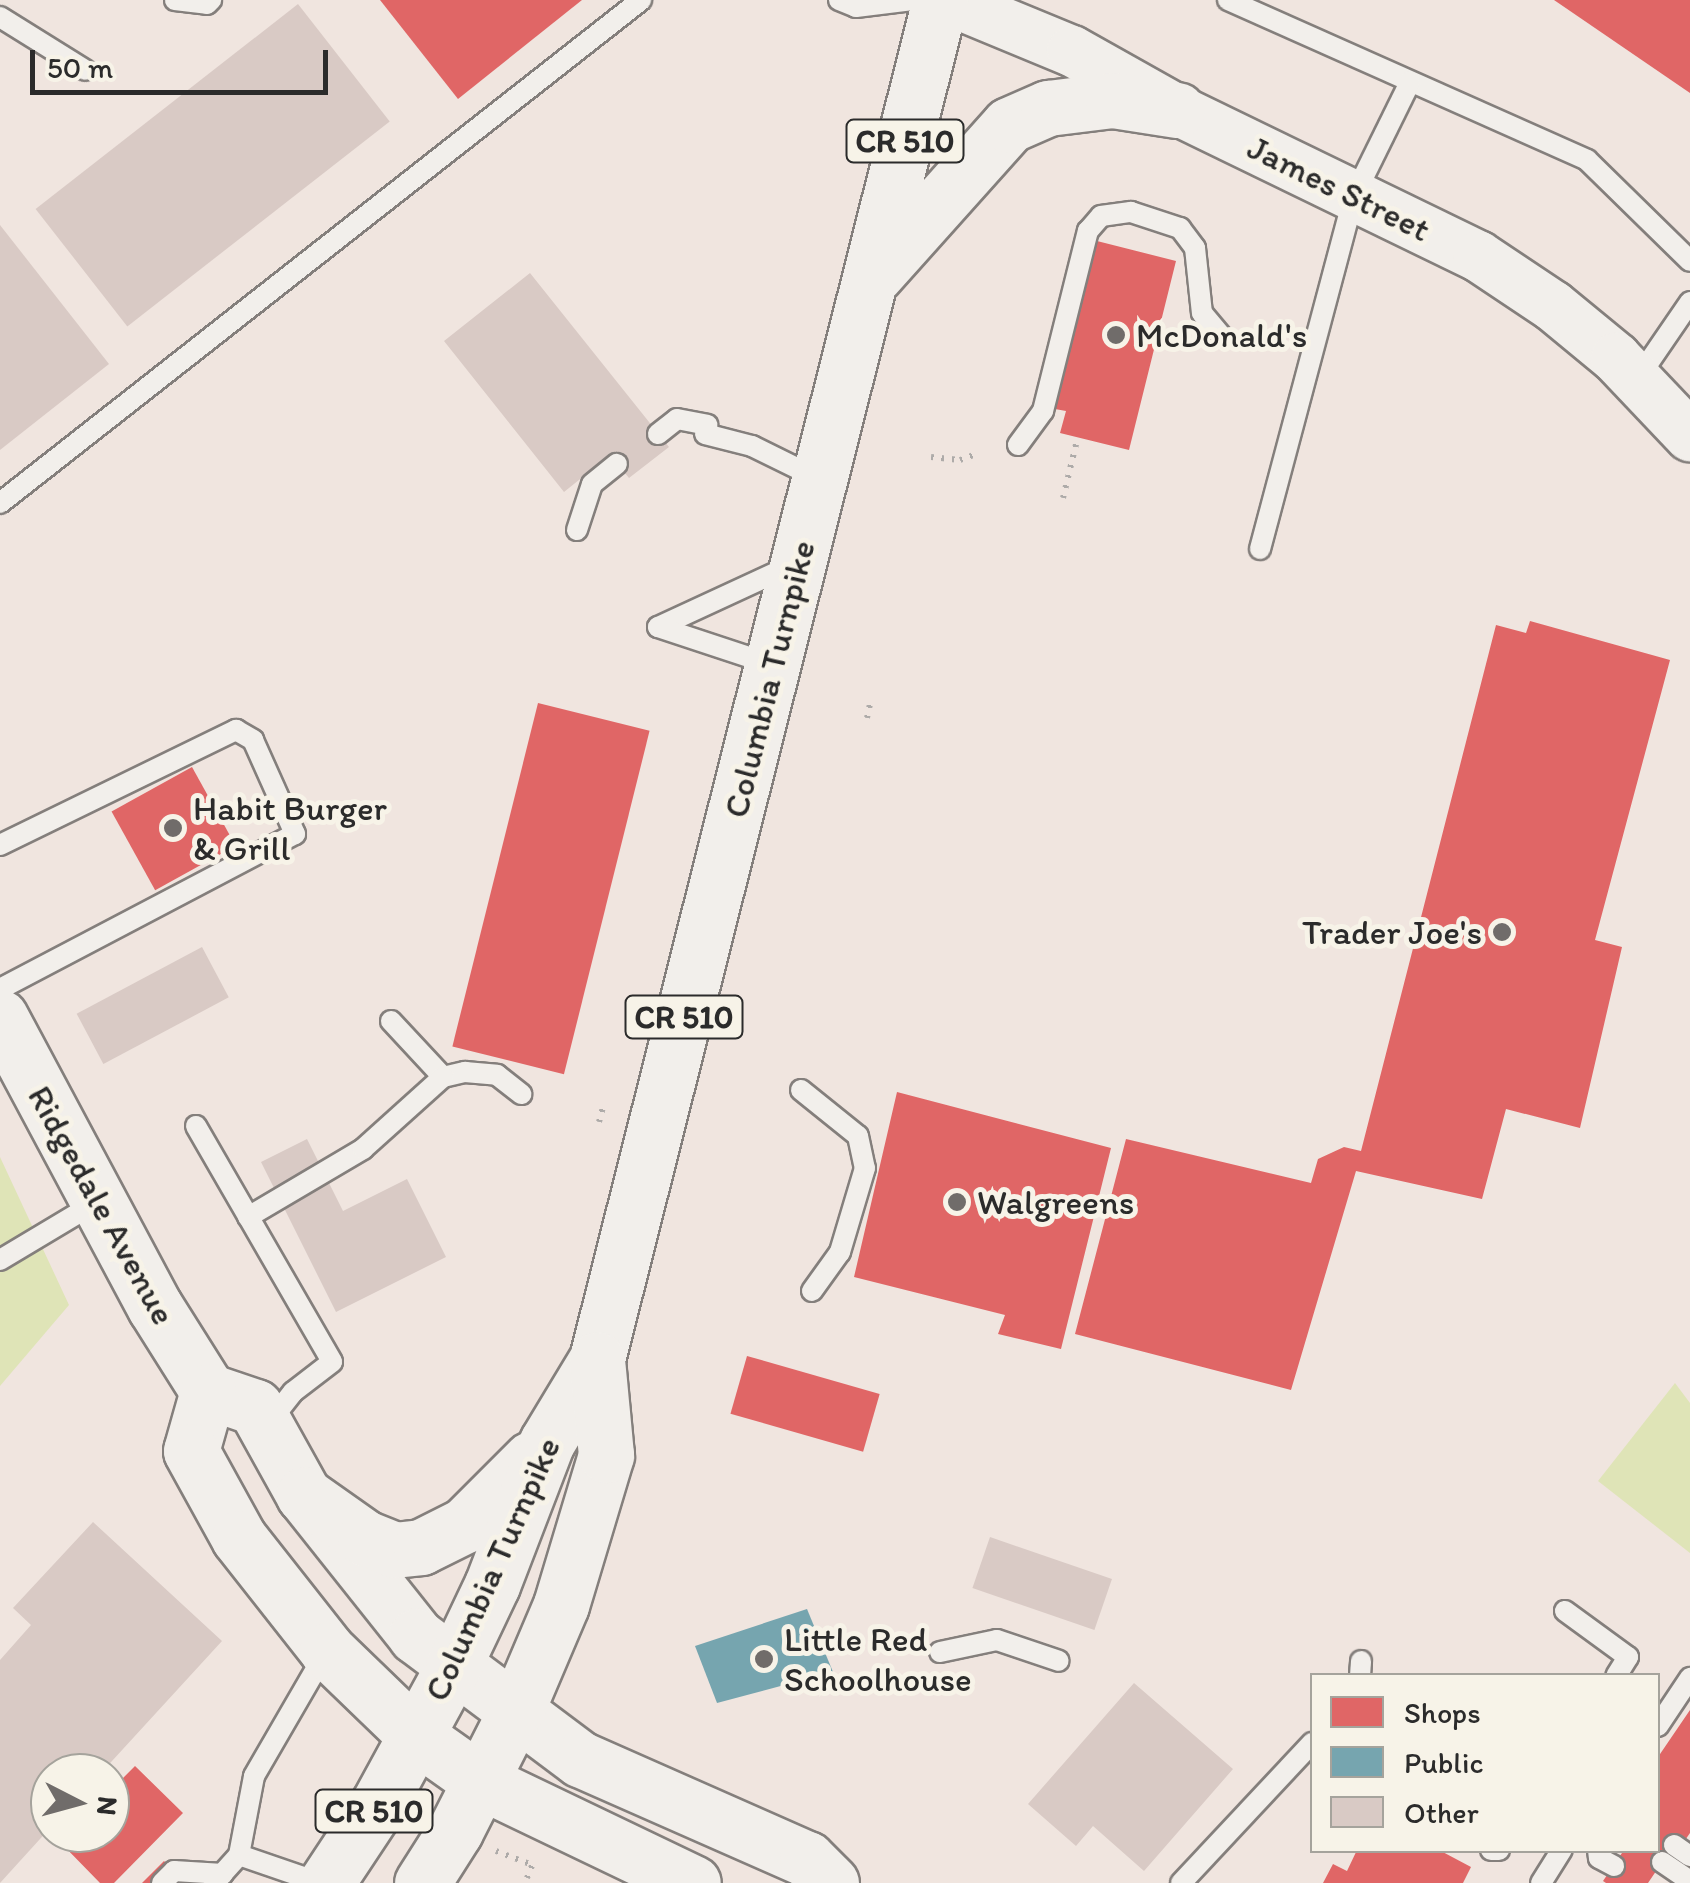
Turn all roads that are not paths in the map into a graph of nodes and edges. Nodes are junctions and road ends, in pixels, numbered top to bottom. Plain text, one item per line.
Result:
1 (175, 0) edge
2 (211, 0) edge
3 (641, 0) edge
4 (838, 0) edge
5 (913, 0) edge
6 (940, 0) edge
7 (948, 0) edge
8 (1228, 0) edge
9 (0, 17) edge
10 (85, 70) dead end
11 (1410, 82) junction
12 (1176, 110) junction
13 (1354, 196) junction
14 (1690, 260) edge
15 (870, 282) junction
16 (1690, 302) edge
17 (1222, 337) dead end
18 (1637, 380) junction
19 (658, 434) dead end
20 (1690, 436) edge
21 (1018, 445) dead end
22 (617, 464) dead end
23 (819, 479) junction
24 (0, 503) edge
25 (577, 530) dead end
26 (1260, 549) dead end
27 (797, 563) junction
28 (773, 665) junction
29 (0, 845) edge
30 (391, 1021) dead end
31 (9, 1037) edge
32 (443, 1077) junction
33 (801, 1090) dead end
34 (522, 1094) dead end
35 (196, 1126) dead end
36 (99, 1201) junction
37 (248, 1217) junction
38 (0, 1260) edge
39 (812, 1292) dead end
40 (597, 1359) junction
41 (208, 1391) junction
42 (265, 1427) junction
43 (547, 1442) junction
44 (304, 1495) junction
45 (1565, 1611) dead end
46 (327, 1650) junction
47 (940, 1652) dead end
48 (1060, 1660) dead end
49 (452, 1667) junction
50 (1618, 1673) edge
51 (1690, 1678) edge
52 (516, 1711) junction
53 (1660, 1723) edge
54 (416, 1735) junction
55 (1310, 1745) edge
56 (480, 1780) junction
57 (1560, 1853) edge
58 (1598, 1853) edge
59 (1675, 1854) edge
60 (239, 1855) junction
61 (1614, 1866) dead end
62 (1685, 1876) edge
63 (221, 1880) edge
64 (162, 1883) edge
65 (324, 1883) edge
66 (422, 1883) edge
67 (693, 1883) edge
68 (831, 1883) edge
69 (1181, 1883) edge
70 (1541, 1883) edge

1 - 2 lane
3 - 24 lane
4 - 5 lane
6 - 15 main road, Columbia Turnpike / CR 510
7 - 12 street, James Street
8 - 11 lane
9 - 10 lane
11 - 13 lane
11 - 14 lane
12 - 13 street, James Street
12 - 15 main road
13 - 18 street, James Street
13 - 26 lane
15 - 23 main road, Columbia Turnpike / CR 510
16 - 18 lane
17 - 21 lane
18 - 20 street, James Street
19 - 23 lane
22 - 25 lane
23 - 27 main road, Columbia Turnpike / CR 510
27 - 28 main road, Columbia Turnpike / CR 510
27 - 28 lane
28 - 40 main road, Columbia Turnpike / CR 510
29 - 31 lane
30 - 32 lane
31 - 36 main road, Ridgedale Avenue
32 - 34 lane
32 - 37 lane
33 - 39 lane
35 - 37 lane
36 - 38 lane
36 - 41 main road, Ridgedale Avenue
37 - 42 lane
40 - 43 main road, Columbia Turnpike / CR 510
40 - 52 main road, Columbia Turnpike / CR 510
41 - 42 main road
41 - 46 main road
42 - 44 main road
43 - 44 main road
43 - 49 main road, Columbia Turnpike / CR 510
44 - 49 main road
45 - 50 lane
46 - 54 main road
46 - 60 lane
47 - 48 lane
49 - 52 main road
49 - 54 main road, Columbia Turnpike / CR 510
51 - 53 lane
52 - 56 main road, Columbia Turnpike / CR 510
52 - 68 main road
54 - 56 main road
54 - 65 main road, Columbia Turnpike / CR 510
55 - 69 lane
56 - 66 main road, Columbia Turnpike / CR 510
56 - 67 main road
57 - 70 lane
58 - 61 lane
59 - 62 lane
60 - 63 lane
60 - 65 lane
63 - 64 lane

